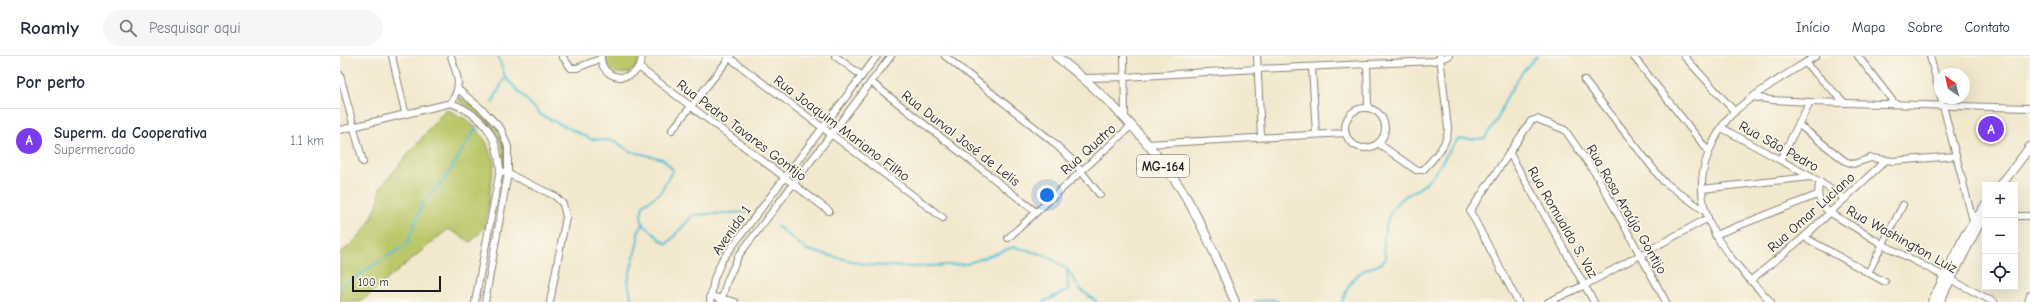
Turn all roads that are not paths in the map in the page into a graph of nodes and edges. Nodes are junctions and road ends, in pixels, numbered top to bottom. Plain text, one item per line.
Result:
1 (392, 56) edge
2 (451, 56) edge
3 (562, 56) edge
4 (642, 56) edge
5 (835, 56) edge
6 (877, 56) edge
7 (891, 56) edge
8 (945, 56) edge
9 (1056, 56) edge
10 (1124, 56) edge
11 (1257, 56) edge
12 (1449, 56) edge
13 (1633, 56) edge
14 (1684, 56) edge
15 (1816, 56) edge
16 (1858, 56) edge
17 (1930, 56) edge
18 (600, 57) edge
19 (729, 57) edge
20 (1440, 58) edge
21 (1806, 63) junction
22 (1367, 64) junction
23 (1312, 67) junction
24 (640, 68) junction
25 (1257, 69) junction
26 (1934, 71) edge
27 (340, 75) edge
28 (862, 76) junction
29 (1125, 77) junction
30 (1084, 78) junction
31 (1584, 80) dead end
32 (871, 82) junction
33 (458, 90) junction
34 (1753, 97) junction
35 (1810, 102) junction
36 (1844, 102) junction
37 (451, 103) junction
38 (1895, 104) junction
39 (1943, 105) junction
40 (691, 108) junction
41 (1368, 108) junction
42 (2030, 108) edge
43 (405, 112) junction
44 (1735, 112) junction
45 (1128, 122) junction
46 (1799, 125) junction
47 (355, 126) junction
48 (822, 128) junction
49 (1722, 128) junction
50 (340, 130) edge
51 (672, 130) dead end
52 (1346, 133) junction
53 (1316, 134) junction
54 (832, 135) junction
55 (1261, 137) junction
56 (1378, 143) junction
57 (1147, 144) junction
58 (2030, 147) edge
59 (1709, 152) junction
60 (1510, 154) junction
61 (2030, 155) edge
62 (1956, 156) junction
63 (1780, 160) junction
64 (1886, 160) junction
65 (363, 162) dead end
66 (500, 170) junction
67 (1082, 170) junction
68 (508, 173) junction
69 (1810, 177) junction
70 (784, 178) junction
71 (1820, 182) junction
72 (2003, 182) edge
73 (2010, 182) edge
74 (793, 184) junction
75 (1702, 189) junction
76 (1100, 195) dead end
77 (1817, 195) junction
78 (1845, 199) junction
79 (1902, 205) dead end
80 (1982, 210) edge
81 (829, 211) dead end
82 (1036, 212) junction
83 (1829, 212) junction
84 (1707, 215) junction
85 (2018, 216) edge
86 (2030, 216) edge
87 (943, 218) dead end
88 (1984, 218) edge
89 (1973, 221) junction
90 (1715, 235) junction
91 (1804, 237) junction
92 (1008, 238) dead end
93 (1882, 244) junction
94 (1640, 254) junction
95 (1868, 273) junction
96 (1948, 278) junction
97 (1750, 281) junction
98 (1885, 282) dead end
99 (1585, 285) junction
100 (2030, 295) edge
101 (710, 299) edge
102 (721, 301) edge
103 (475, 302) edge
104 (485, 302) edge
105 (550, 302) edge
106 (735, 302) edge
107 (1235, 302) edge
108 (1518, 302) edge
109 (1548, 302) edge
110 (1594, 302) edge
111 (1666, 302) edge
112 (1771, 302) edge
113 (1932, 302) edge
114 (1939, 302) edge
115 (1994, 302) edge
116 (2028, 302) edge

1 - 43 street
2 - 33 street
3 - 18 street
4 - 24 street
5 - 28 street
6 - 28 street, Avenida 1
7 - 32 street, Avenida 1
8 - 67 street
9 - 30 main road, MG-164
10 - 29 street
11 - 25 street
12 - 20 street
13 - 59 street
14 - 44 street
15 - 21 street
16 - 38 street
17 - 26 street
18 - 24 street
19 - 40 street
19 - 48 street, Rua Joaquim Mariano Filho
20 - 22 street
20 - 56 street
21 - 34 street
21 - 36 street
22 - 23 street
22 - 41 street
23 - 25 street
23 - 53 street
24 - 40 street, Rua Pedro Tavares Gontijo
25 - 29 street
25 - 55 street
27 - 47 street
28 - 48 street, Avenida 1
29 - 30 street
29 - 45 street
30 - 45 main road, MG-164
31 - 84 street
32 - 54 street, Avenida 1
32 - 82 street, Rua Durval José de Lelis
33 - 37 street
33 - 68 street
34 - 35 street
34 - 44 street
35 - 36 street
35 - 46 street
36 - 38 street
37 - 43 street
37 - 66 street
38 - 39 street
39 - 42 street
39 - 62 street
40 - 51 street
40 - 70 street, Rua Pedro Tavares Gontijo
41 - 52 street
41 - 56 street
43 - 47 street
44 - 49 street
45 - 57 main road, MG-164
45 - 67 street, Rua Quatro
46 - 63 street
46 - 64 street
47 - 50 street
47 - 65 street
48 - 54 street, Rua Joaquim Mariano Filho
48 - 70 street, Avenida 1
49 - 59 street
49 - 63 street, Rua São Pedro
52 - 53 street
52 - 56 street
53 - 55 street
54 - 74 street, Avenida 1
54 - 87 street, Rua Joaquim Mariano Filho
55 - 57 street
57 - 107 main road, MG-164
58 - 72 main road
59 - 75 street
60 - 94 street, Rua Rosa Araújo Gontijo
60 - 99 street, Rua Romualdo S. Vaz
60 - 108 street
61 - 73 main road
62 - 64 street
62 - 89 street
63 - 69 street, Rua São Pedro
64 - 78 street, Rua Omar Luciano
66 - 68 street
66 - 103 street
67 - 76 street
67 - 82 street, Rua Quatro
68 - 104 street
68 - 105 street
69 - 71 street, Rua São Pedro
69 - 75 street
70 - 74 street, Rua Pedro Tavares Gontijo
70 - 101 street, Avenida 1
71 - 77 street
71 - 78 street, Rua São Pedro
74 - 81 street, Rua Pedro Tavares Gontijo
74 - 102 street, Avenida 1
75 - 84 street
77 - 83 street, Rua Washington Luiz
77 - 90 street
78 - 83 street, Rua Omar Luciano
79 - 93 street
80 - 89 main road
82 - 92 street, Rua Quatro
83 - 91 street, Rua Omar Luciano
83 - 93 street, Rua Washington Luiz
84 - 90 street
84 - 94 street
85 - 86 street
88 - 96 main road
89 - 96 main road
90 - 97 street
91 - 95 street
91 - 97 street, Rua Omar Luciano
93 - 95 street
93 - 96 street, Rua Washington Luiz
94 - 99 street
94 - 111 street, Rua Rosa Araújo Gontijo
95 - 98 street
96 - 113 main road
96 - 114 main road
96 - 115 street, Rua Washington Luiz
97 - 112 street
99 - 109 street
99 - 110 street, Rua Romualdo S. Vaz
100 - 116 street
101 - 102 street
102 - 106 street

